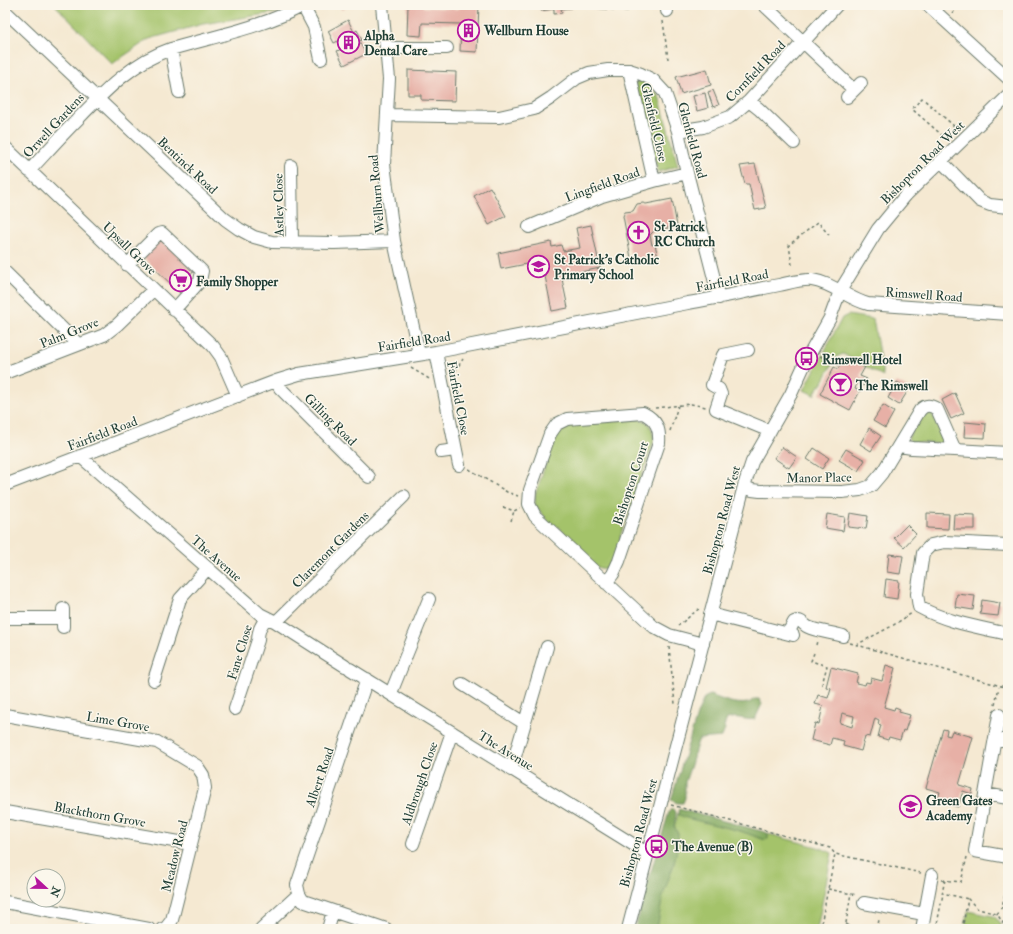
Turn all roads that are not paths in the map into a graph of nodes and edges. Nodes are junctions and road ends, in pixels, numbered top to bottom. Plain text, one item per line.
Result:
1 (304, 5) edge
2 (382, 5) edge
3 (764, 5) edge
4 (836, 5) edge
5 (928, 5) edge
6 (5, 11) edge
7 (803, 42) junction
8 (386, 48) junction
9 (447, 48) dead end
10 (171, 49) junction
11 (321, 59) dead end
12 (629, 70) junction
13 (1008, 78) edge
14 (854, 90) dead end
15 (179, 92) dead end
16 (1008, 96) edge
17 (97, 98) junction
18 (750, 101) junction
19 (387, 115) junction
20 (678, 131) junction
21 (794, 144) dead end
22 (5, 147) edge
23 (941, 161) junction
24 (291, 166) dead end
25 (29, 171) junction
26 (687, 173) junction
27 (654, 180) junction
28 (1008, 207) edge
29 (529, 228) dead end
30 (394, 241) junction
31 (292, 243) junction
32 (127, 265) junction
33 (5, 272) edge
34 (153, 290) junction
35 (840, 291) junction
36 (719, 298) junction
37 (174, 310) junction
38 (1008, 314) edge
39 (78, 344) junction
40 (748, 350) dead end
41 (436, 352) junction
42 (419, 354) junction
43 (5, 373) edge
44 (276, 381) junction
45 (238, 396) junction
46 (770, 430) junction
47 (899, 446) junction
48 (455, 450) junction
49 (955, 450) junction
50 (441, 452) dead end
51 (1008, 453) edge
52 (80, 456) junction
53 (459, 465) road end
54 (369, 477) dead end
55 (5, 485) edge
56 (744, 486) junction
57 (404, 496) dead end
58 (1008, 545) edge
59 (208, 568) junction
60 (606, 582) junction
61 (428, 599) dead end
62 (706, 610) junction
63 (5, 618) edge
64 (63, 618) dead end
65 (272, 620) junction
66 (1008, 634) edge
67 (846, 639) road end
68 (703, 644) junction
69 (547, 647) dead end
70 (367, 679) junction
71 (154, 680) dead end
72 (462, 684) dead end
73 (391, 693) junction
74 (235, 709) dead end
75 (996, 713) road end
76 (5, 715) edge
77 (524, 723) junction
78 (452, 732) junction
79 (995, 738) junction
80 (1008, 740) edge
81 (511, 770) junction
82 (205, 788) joint
83 (985, 794) junction
84 (1008, 798) edge
85 (5, 812) edge
86 (191, 844) junction
87 (413, 844) dead end
88 (646, 853) junction
89 (1008, 857) edge
90 (932, 875) road end
91 (298, 889) junction
92 (5, 902) edge
93 (864, 903) road end
94 (333, 910) junction
95 (924, 914) junction
96 (149, 929) edge
97 (162, 929) edge
98 (165, 929) edge
99 (261, 929) edge
100 (328, 929) edge
101 (386, 929) edge
102 (628, 929) edge
103 (922, 929) edge

1 - 10 street, Orwell Gardens
1 - 11 street
2 - 8 street, Wellburn Road
3 - 7 street
4 - 7 street, Cornfield Road
5 - 13 street
6 - 17 street, Bentinck Road
7 - 14 street
7 - 18 street, Cornfield Road
8 - 9 street
8 - 19 street, Wellburn Road
10 - 15 street
10 - 17 street, Orwell Gardens
12 - 19 street, Glenfield Road
12 - 20 street, Glenfield Road
12 - 27 street, Glenfield Close
16 - 23 street, Bishopton Road West
17 - 25 street, Orwell Gardens
17 - 31 street, Bentinck Road
18 - 20 street, Cornfield Road
18 - 21 street
19 - 30 street, Wellburn Road
20 - 26 street, Glenfield Road
22 - 25 street, Upsall Grove
23 - 28 street
23 - 35 street, Bishopton Road West
24 - 31 street, Astley Close
25 - 32 street, Upsall Grove
26 - 27 street, Lingfield Road
26 - 36 street, Glenfield Road
27 - 29 street, Lingfield Road
30 - 31 street, Bentinck Road
30 - 42 street, Wellburn Road
32 - 34 street, Upsall Grove
32 - 37 street
33 - 39 street
34 - 37 street, Upsall Grove
34 - 39 street, Palm Grove
35 - 36 street, Fairfield Road
35 - 38 street, Rimswell Road
35 - 46 street, Bishopton Road West
36 - 41 street, Fairfield Road
37 - 45 street, Upsall Grove
39 - 43 street, Palm Grove
40 - 46 street
41 - 42 street, Fairfield Road
41 - 48 street, Fairfield Close
42 - 44 street, Fairfield Road
44 - 45 street, Fairfield Road
44 - 54 street, Gilling Road
45 - 52 street, Fairfield Road
46 - 56 street, Bishopton Road West
47 - 49 street
47 - 49 street, Manor Place
47 - 56 street, Manor Place
48 - 50 street, Fairfield Close
48 - 53 street, Fairfield Close
49 - 51 street
52 - 55 street, Fairfield Road
52 - 59 street, The Avenue
56 - 62 street, Bishopton Road West
57 - 65 street, Claremont Gardens
58 - 66 street
59 - 65 street, The Avenue
59 - 71 street
60 - 60 street, Bishopton Court
60 - 68 street
61 - 73 street
62 - 67 street
62 - 68 street, Bishopton Road West
63 - 64 street
65 - 70 street, The Avenue
65 - 74 street, Fane Close
68 - 88 street, Bishopton Road West
69 - 77 street
70 - 73 street, The Avenue
70 - 91 street, Albert Road
72 - 77 street
73 - 78 street, The Avenue
75 - 79 street
76 - 82 street, Lime Grove
77 - 81 street
78 - 81 street, The Avenue
78 - 87 street, Aldbrough Close
79 - 80 street
79 - 83 street
81 - 88 street, The Avenue
82 - 86 street, Meadow Road
83 - 84 street
83 - 89 street
85 - 86 street, Blackthorn Grove
86 - 98 street, Meadow Road
88 - 102 street, Bishopton Road West
90 - 95 street
91 - 94 street
91 - 99 street
92 - 96 street
93 - 95 street
94 - 100 street
94 - 101 street
95 - 103 street
97 - 98 street

